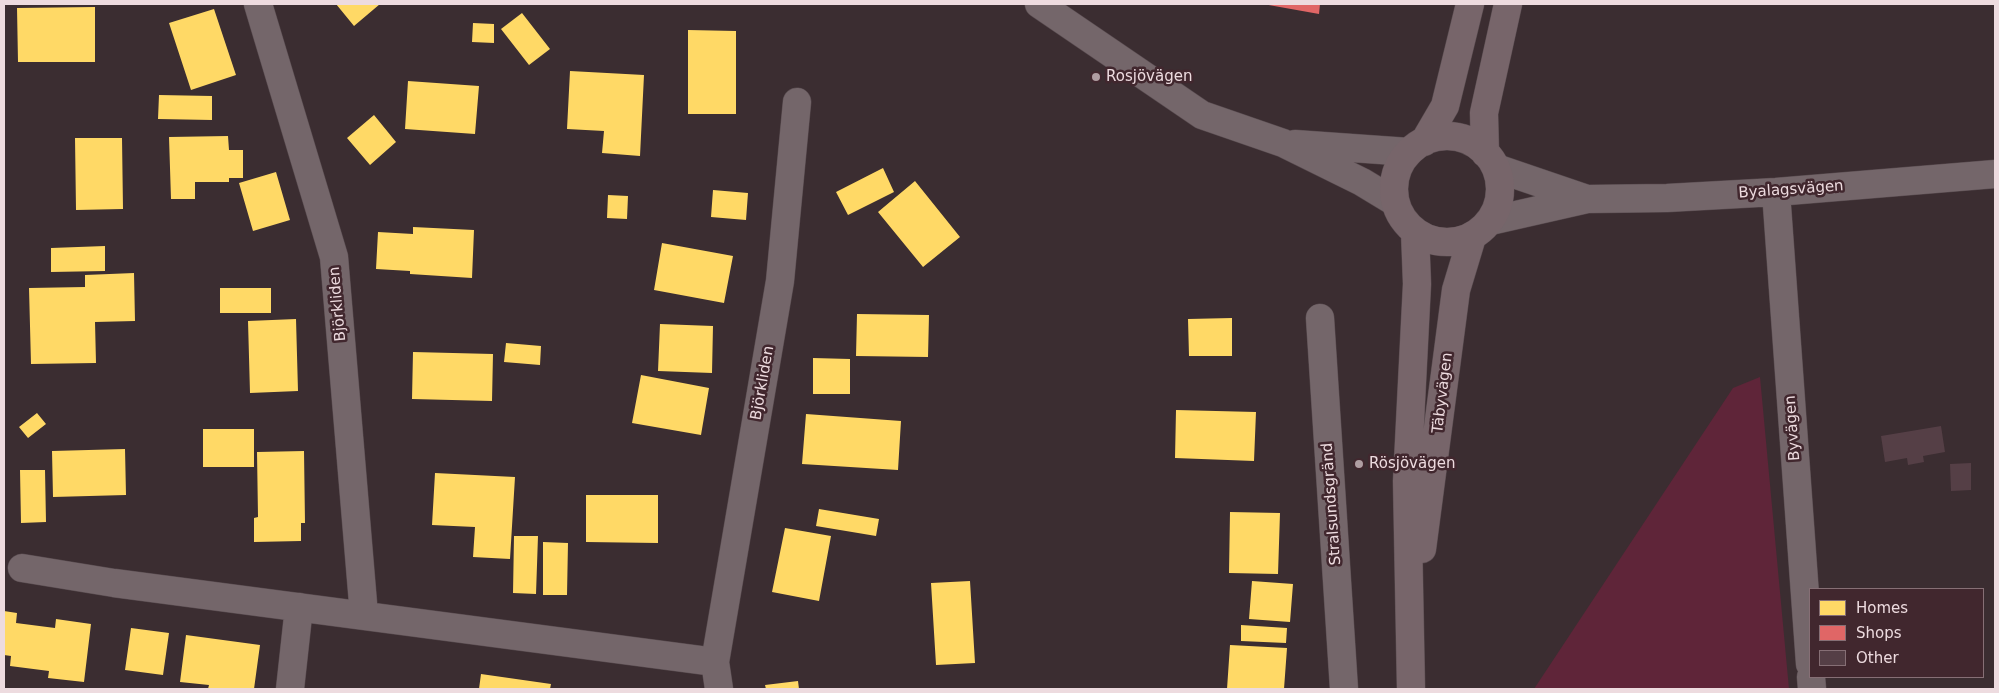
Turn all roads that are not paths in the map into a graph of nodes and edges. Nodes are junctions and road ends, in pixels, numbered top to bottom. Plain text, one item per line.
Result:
1 (258, 4) edge
2 (1039, 4) edge
3 (1470, 4) edge
4 (1508, 4) edge
5 (797, 102) dead end
6 (1283, 143) junction
7 (1417, 147) junction
8 (1491, 161) junction
9 (1995, 174) edge
10 (1776, 192) junction
11 (1587, 199) junction
12 (1395, 202) junction
13 (1481, 229) junction
14 (1415, 232) junction
15 (1320, 318) dead end
16 (22, 568) dead end
17 (299, 607) junction
18 (364, 615) junction
19 (1410, 640) junction
20 (1809, 650) edge
21 (715, 662) junction
22 (290, 689) edge
23 (719, 689) edge
24 (1344, 689) edge
25 (1411, 689) edge

1 - 18 street, Björkliden
2 - 6 street
3 - 7 main road
4 - 8 main road, Täbyvägen
5 - 21 street, Björkliden
6 - 7 street
6 - 12 street
7 - 8 main road
7 - 12 main road
8 - 11 street, Byalagsvägen
8 - 13 main road, Täbyvägen
9 - 10 street, Byalagsvägen
10 - 11 street, Byalagsvägen
10 - 20 street, Byvägen
11 - 13 street, Byalagsvägen
12 - 14 main road
13 - 14 main road
13 - 19 main road, Täbyvägen
14 - 19 main road, Täbyvägen
15 - 24 street, Stralsundsgränd
16 - 17 street
17 - 18 street
17 - 22 street
18 - 21 street
19 - 25 main road, Täbyvägen
21 - 23 street, Björkliden

